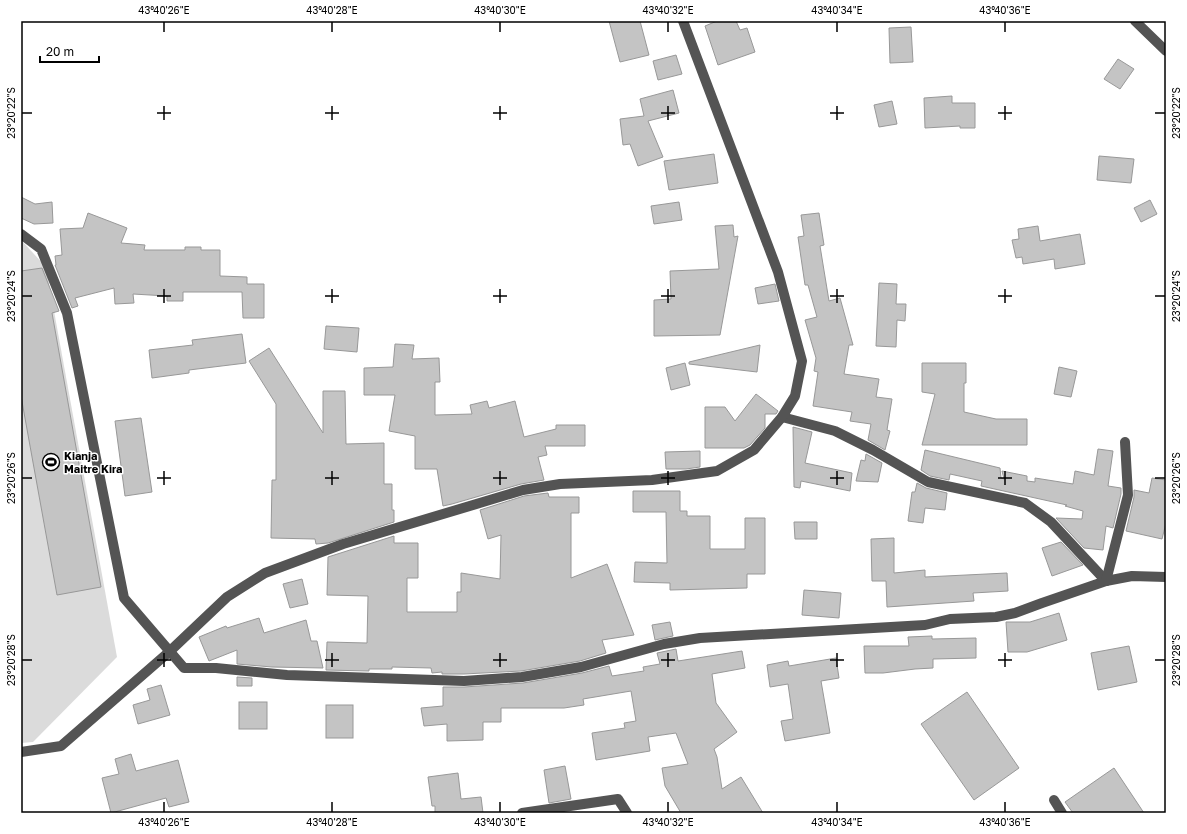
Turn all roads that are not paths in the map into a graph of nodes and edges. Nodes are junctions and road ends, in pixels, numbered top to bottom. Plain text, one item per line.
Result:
1 (683, 21) edge
2 (1139, 22) edge
3 (1166, 51) edge
4 (21, 234) edge
5 (782, 417) junction
6 (1125, 442) dead end
7 (1166, 577) edge
8 (1106, 581) junction
9 (169, 652) junction
10 (21, 752) edge
11 (1054, 800) dead end
12 (522, 813) edge
13 (627, 813) edge
14 (1062, 813) edge

1 - 5 street
2 - 3 street
4 - 9 street
5 - 8 street
5 - 9 street
6 - 8 street
7 - 8 street
8 - 9 street
9 - 10 street
11 - 14 street
12 - 13 street

